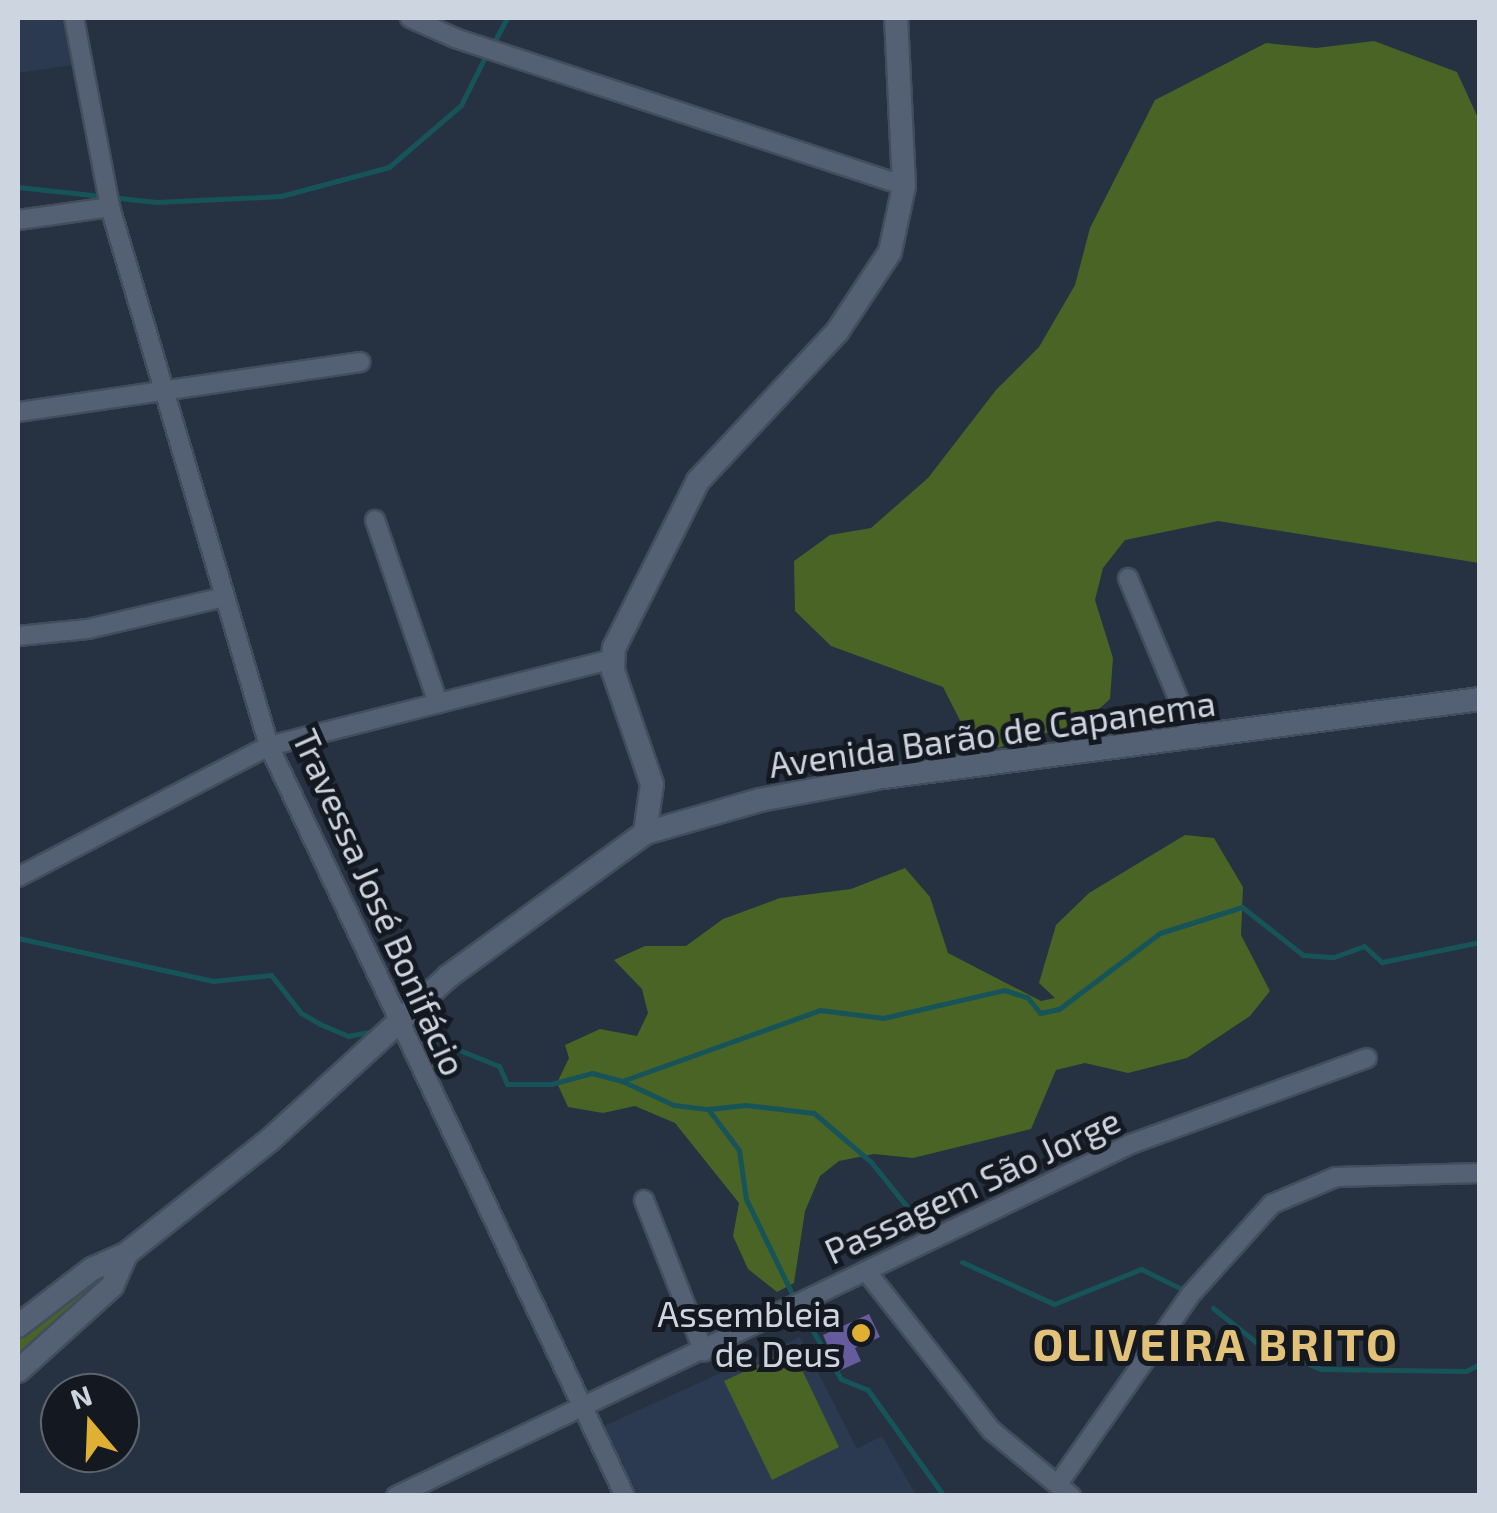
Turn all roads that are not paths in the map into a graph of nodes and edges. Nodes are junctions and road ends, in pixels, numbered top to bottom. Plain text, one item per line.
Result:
1 (74, 18) edge
2 (410, 18) edge
3 (896, 18) edge
4 (904, 186) junction
5 (110, 208) junction
6 (18, 220) edge
7 (360, 362) dead end
8 (160, 391) junction
9 (18, 412) edge
10 (376, 520) dead end
11 (1128, 578) dead end
12 (224, 597) junction
13 (18, 636) edge
14 (612, 659) junction
15 (1480, 699) edge
16 (438, 703) junction
17 (1195, 738) junction
18 (269, 746) junction
19 (645, 833) junction
20 (18, 877) edge
21 (398, 1026) junction
22 (1368, 1058) dead end
23 (1480, 1173) edge
24 (644, 1200) dead end
25 (126, 1254) junction
26 (866, 1271) junction
27 (18, 1326) edge
28 (704, 1352) junction
29 (18, 1371) edge
30 (583, 1411) junction
31 (1065, 1490) edge
32 (396, 1496) edge
33 (625, 1496) edge

1 - 5 street, Travessa José Bonifácio
2 - 4 street
3 - 4 street
4 - 14 street
5 - 6 street
5 - 8 street, Travessa José Bonifácio
7 - 8 street
8 - 9 street
8 - 12 street, Travessa José Bonifácio
10 - 16 street
11 - 17 street
12 - 13 street
12 - 18 street, Travessa José Bonifácio
14 - 16 street
14 - 19 street
15 - 17 street, Avenida Barão de Capanema
16 - 18 street
17 - 19 street, Avenida Barão de Capanema
18 - 20 street
18 - 21 street, Travessa José Bonifácio
19 - 21 street, Avenida Barão de Capanema
21 - 25 street, Avenida Barão de Capanema
21 - 30 street, Travessa José Bonifácio
22 - 26 street, Passagem São Jorge
23 - 31 street
24 - 28 street
25 - 27 street, Avenida Barão de Capanema
25 - 29 street, Avenida Barão de Capanema
26 - 28 street, Passagem São Jorge
26 - 31 street
28 - 30 street, Passagem São Jorge
30 - 32 street, Passagem São Jorge
30 - 33 street, Travessa José Bonifácio

